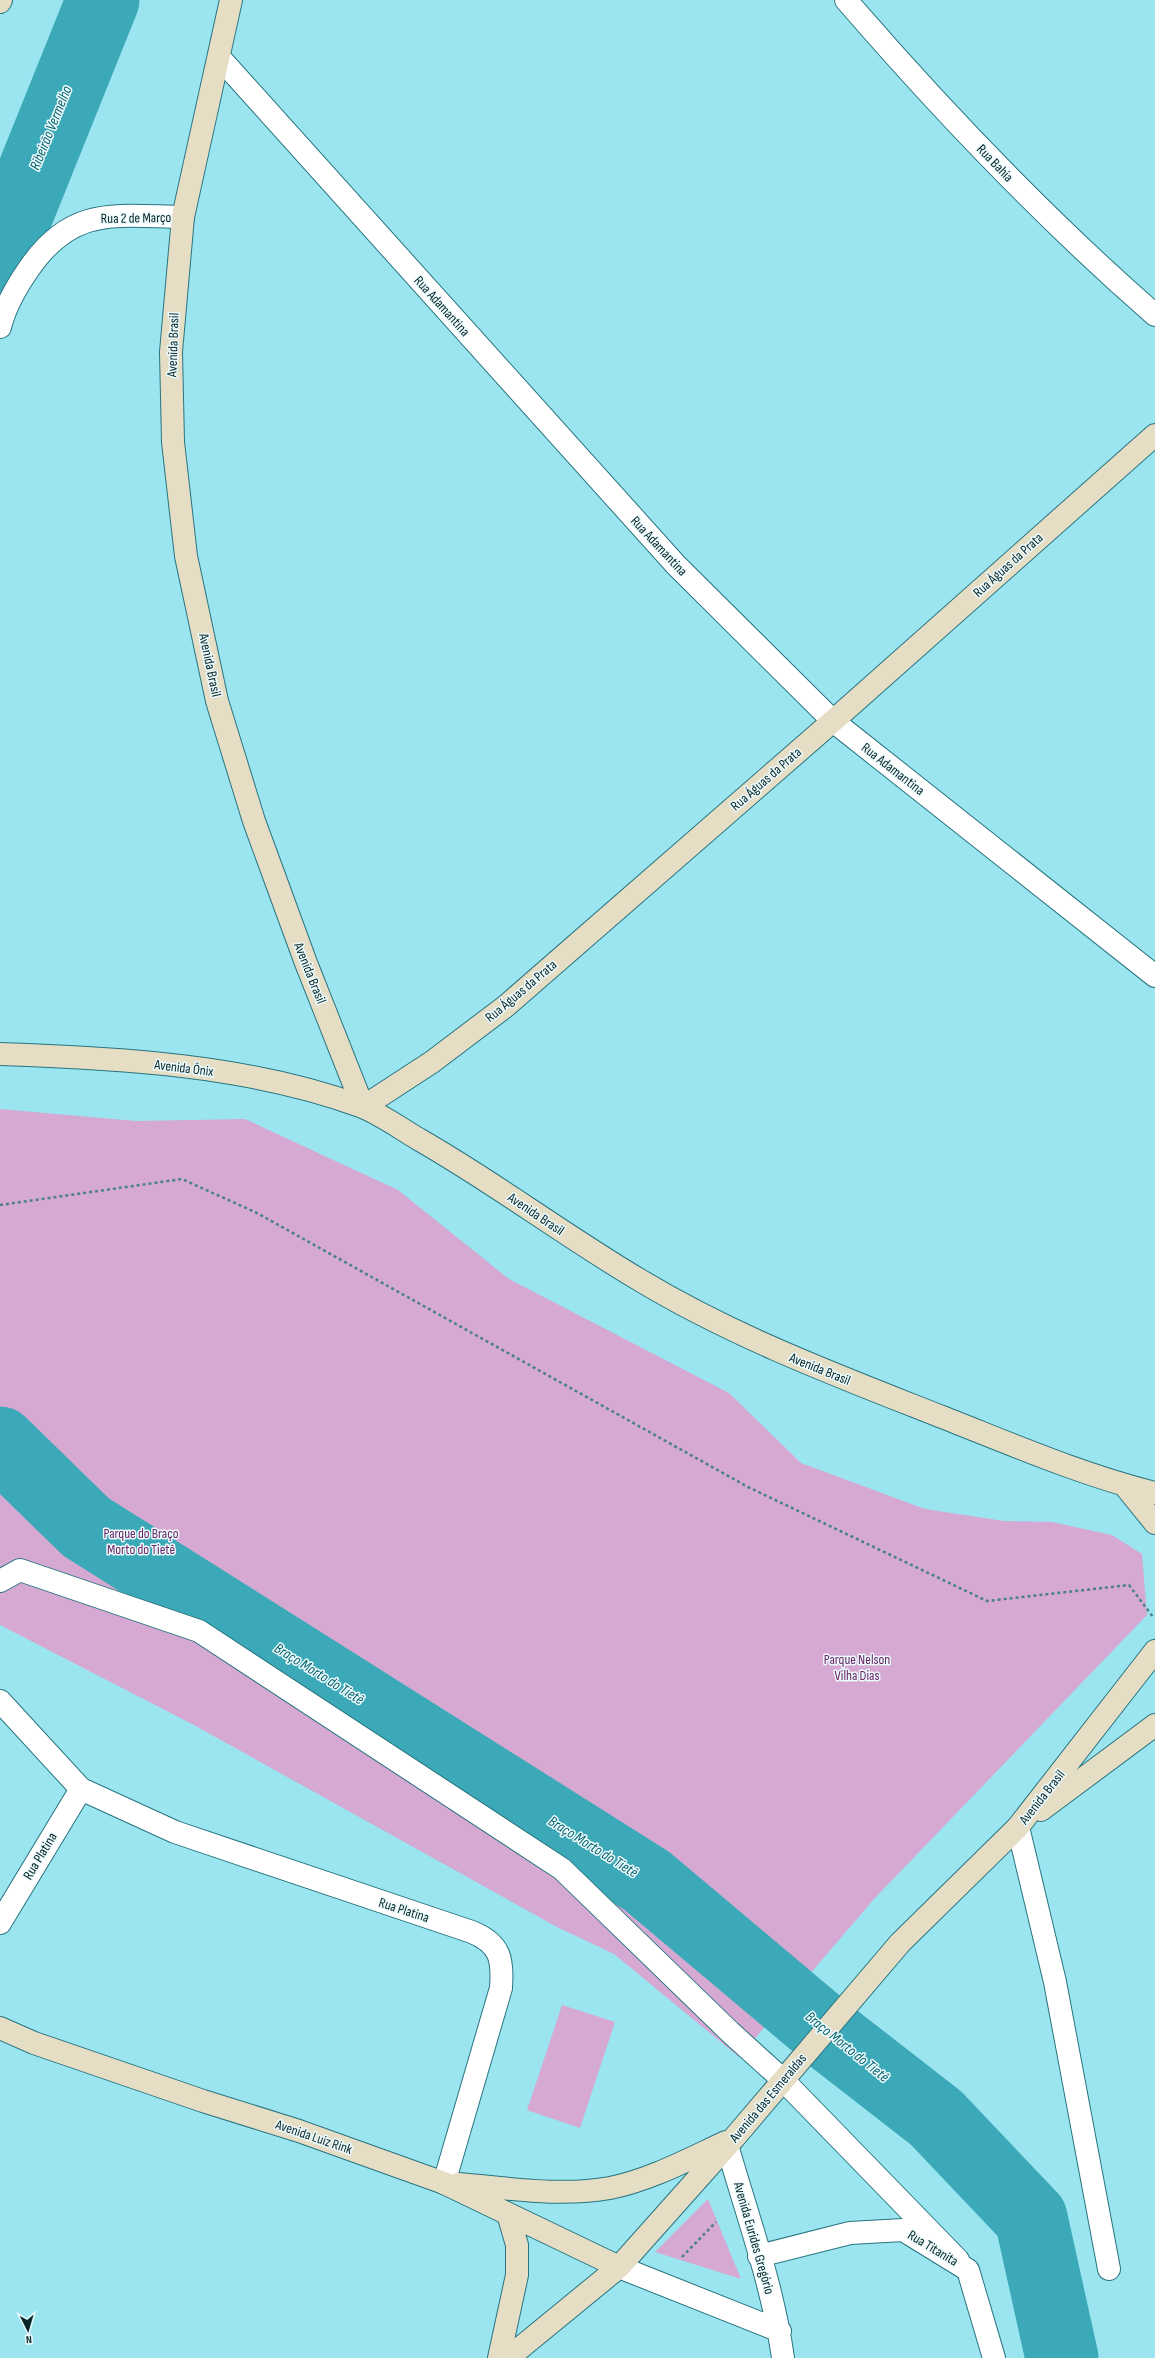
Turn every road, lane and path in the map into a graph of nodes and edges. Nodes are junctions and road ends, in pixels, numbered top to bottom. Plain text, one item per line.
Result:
1 (231, 0) edge
2 (846, 0) edge
3 (219, 57) junction
4 (183, 217) junction
5 (1155, 315) edge
6 (0, 327) edge
7 (1155, 435) edge
8 (833, 721) junction
9 (1155, 976) edge
10 (0, 1054) edge
11 (363, 1107) junction
12 (0, 1205) edge
13 (1125, 1486) junction
14 (1155, 1493) edge
15 (1155, 1523) edge
16 (0, 1581) edge
17 (1153, 1617) dead end
18 (1155, 1651) edge
19 (0, 1701) edge
20 (1155, 1725) edge
21 (81, 1789) junction
22 (1018, 1827) junction
23 (0, 1923) edge
24 (0, 2028) edge
25 (783, 2080) junction
26 (731, 2142) junction
27 (444, 2183) junction
28 (742, 2196) junction
29 (508, 2214) junction
30 (759, 2256) junction
31 (619, 2266) junction
32 (1109, 2269) dead end
33 (968, 2270) junction
34 (657, 2282) junction
35 (780, 2331) junction
36 (498, 2358) edge
37 (508, 2358) edge
38 (783, 2358) edge
39 (994, 2358) edge

1 - 3 main road, Avenida Brasil
2 - 5 street, Rua Bahia
3 - 4 main road, Avenida Brasil
3 - 8 street, Rua Adamantina
4 - 6 street, Rua 2 de Março
4 - 11 main road, Avenida Brasil
7 - 8 main road, Rua Águas da Prata
8 - 9 street, Rua Adamantina
8 - 11 main road, Rua Águas da Prata
10 - 11 main road, Avenida Ônix
11 - 13 main road, Avenida Brasil
12 - 17 path
13 - 14 main road, Avenida Brasil
13 - 15 main road
16 - 25 street
18 - 22 main road, Avenida Brasil
19 - 21 street, Rua Platina
20 - 22 main road, Avenida Brasil
21 - 23 street, Rua Platina
21 - 27 street, Rua Platina
22 - 25 main road, Avenida das Esmeraldas
22 - 32 street
24 - 27 main road, Avenida Luiz Rink
25 - 26 main road, Avenida das Esmeraldas
25 - 33 street
26 - 27 main road
26 - 28 street, Avenida Eurides Gregório
26 - 31 main road, Avenida das Esmeraldas
27 - 29 main road, Avenida Luiz Rink
28 - 30 street, Avenida Eurides Gregório
28 - 34 path
29 - 31 main road, Avenida Luiz Rink
29 - 36 main road
30 - 33 street, Rua Titanita
30 - 35 street, Avenida Eurides Gregório
31 - 34 street
31 - 37 main road, Avenida das Esmeraldas
33 - 39 street, Rua Titanita
34 - 35 street
35 - 38 street, Avenida Eurides Gregório

